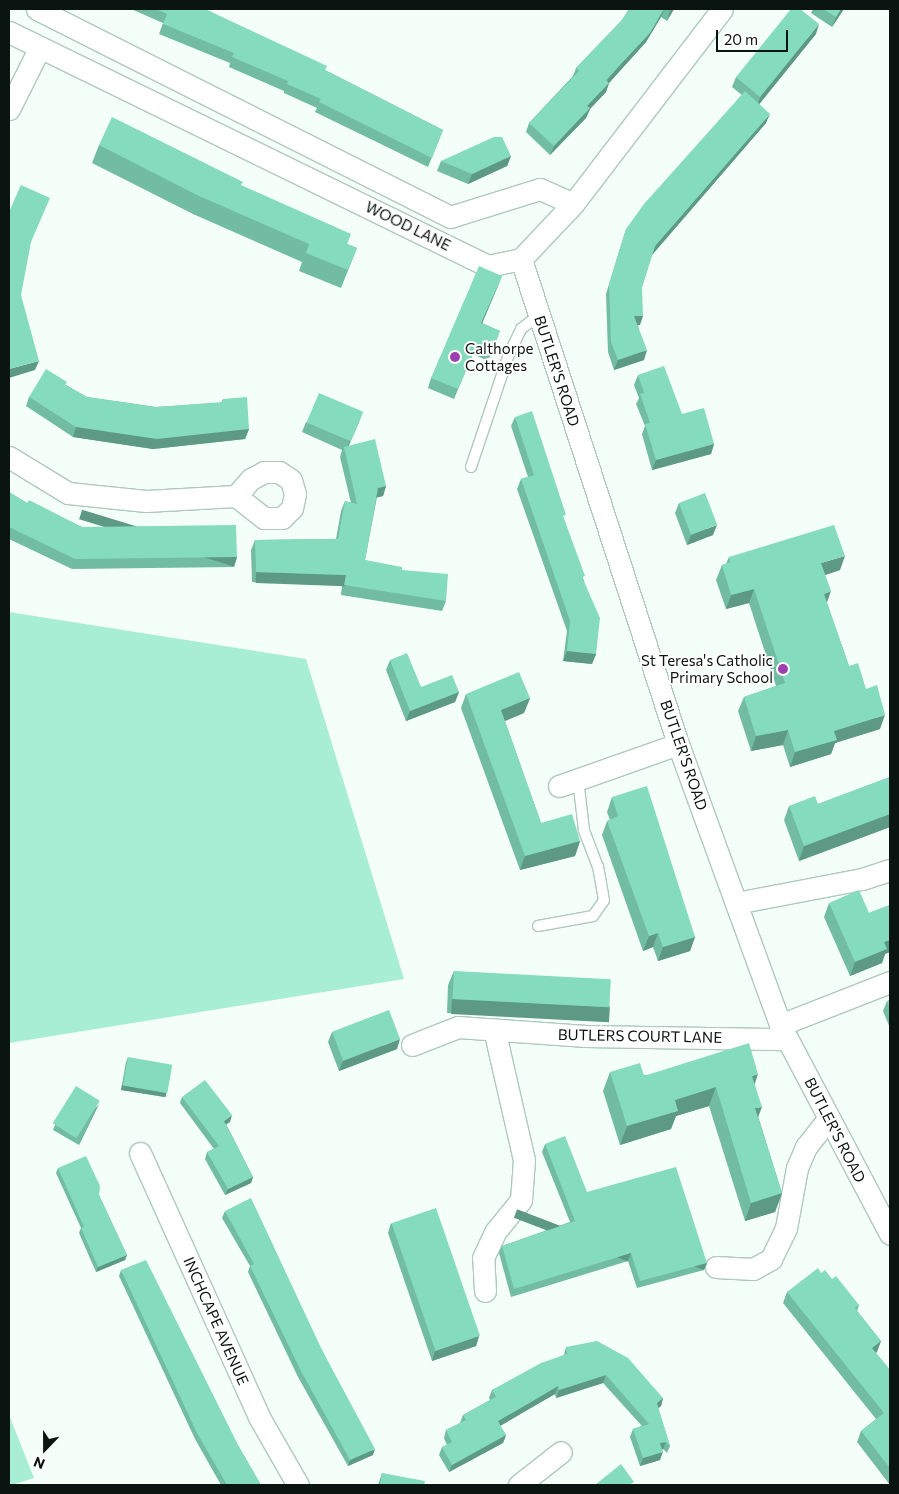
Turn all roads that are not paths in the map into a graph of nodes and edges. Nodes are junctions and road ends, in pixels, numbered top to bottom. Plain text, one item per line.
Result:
1 (37, 9) edge
2 (722, 9) edge
3 (9, 32) edge
4 (40, 47) junction
5 (9, 109) edge
6 (573, 204) junction
7 (521, 259) junction
8 (539, 315) junction
9 (9, 456) edge
10 (471, 467) dead end
11 (236, 496) dead end
12 (678, 744) junction
13 (568, 782) joint
14 (890, 870) edge
15 (736, 903) junction
16 (538, 926) dead end
17 (890, 982) edge
18 (494, 1029) junction
19 (784, 1032) junction
20 (412, 1045) dead end
21 (828, 1118) junction
22 (140, 1153) dead end
23 (890, 1234) edge
24 (716, 1267) dead end
25 (485, 1290) dead end
26 (561, 1452) dead end
27 (298, 1485) edge
28 (519, 1485) edge

1 - 6 street
2 - 6 street
3 - 4 street, WOOD LANE
4 - 5 street
4 - 7 street, WOOD LANE
6 - 7 street
7 - 8 street, BUTLER'S ROAD
8 - 10 lane
8 - 12 street, BUTLER'S ROAD
9 - 11 street
12 - 13 street
12 - 15 street, BUTLER'S ROAD
13 - 16 lane
14 - 15 street
15 - 19 street, BUTLER'S ROAD
17 - 19 street
18 - 19 street, BUTLERS COURT LANE
18 - 20 street, BUTLERS COURT LANE
18 - 25 street
19 - 21 street, BUTLER'S ROAD
21 - 23 street, BUTLER'S ROAD
21 - 24 street
22 - 27 street, INCHCAPE AVENUE
26 - 28 street

